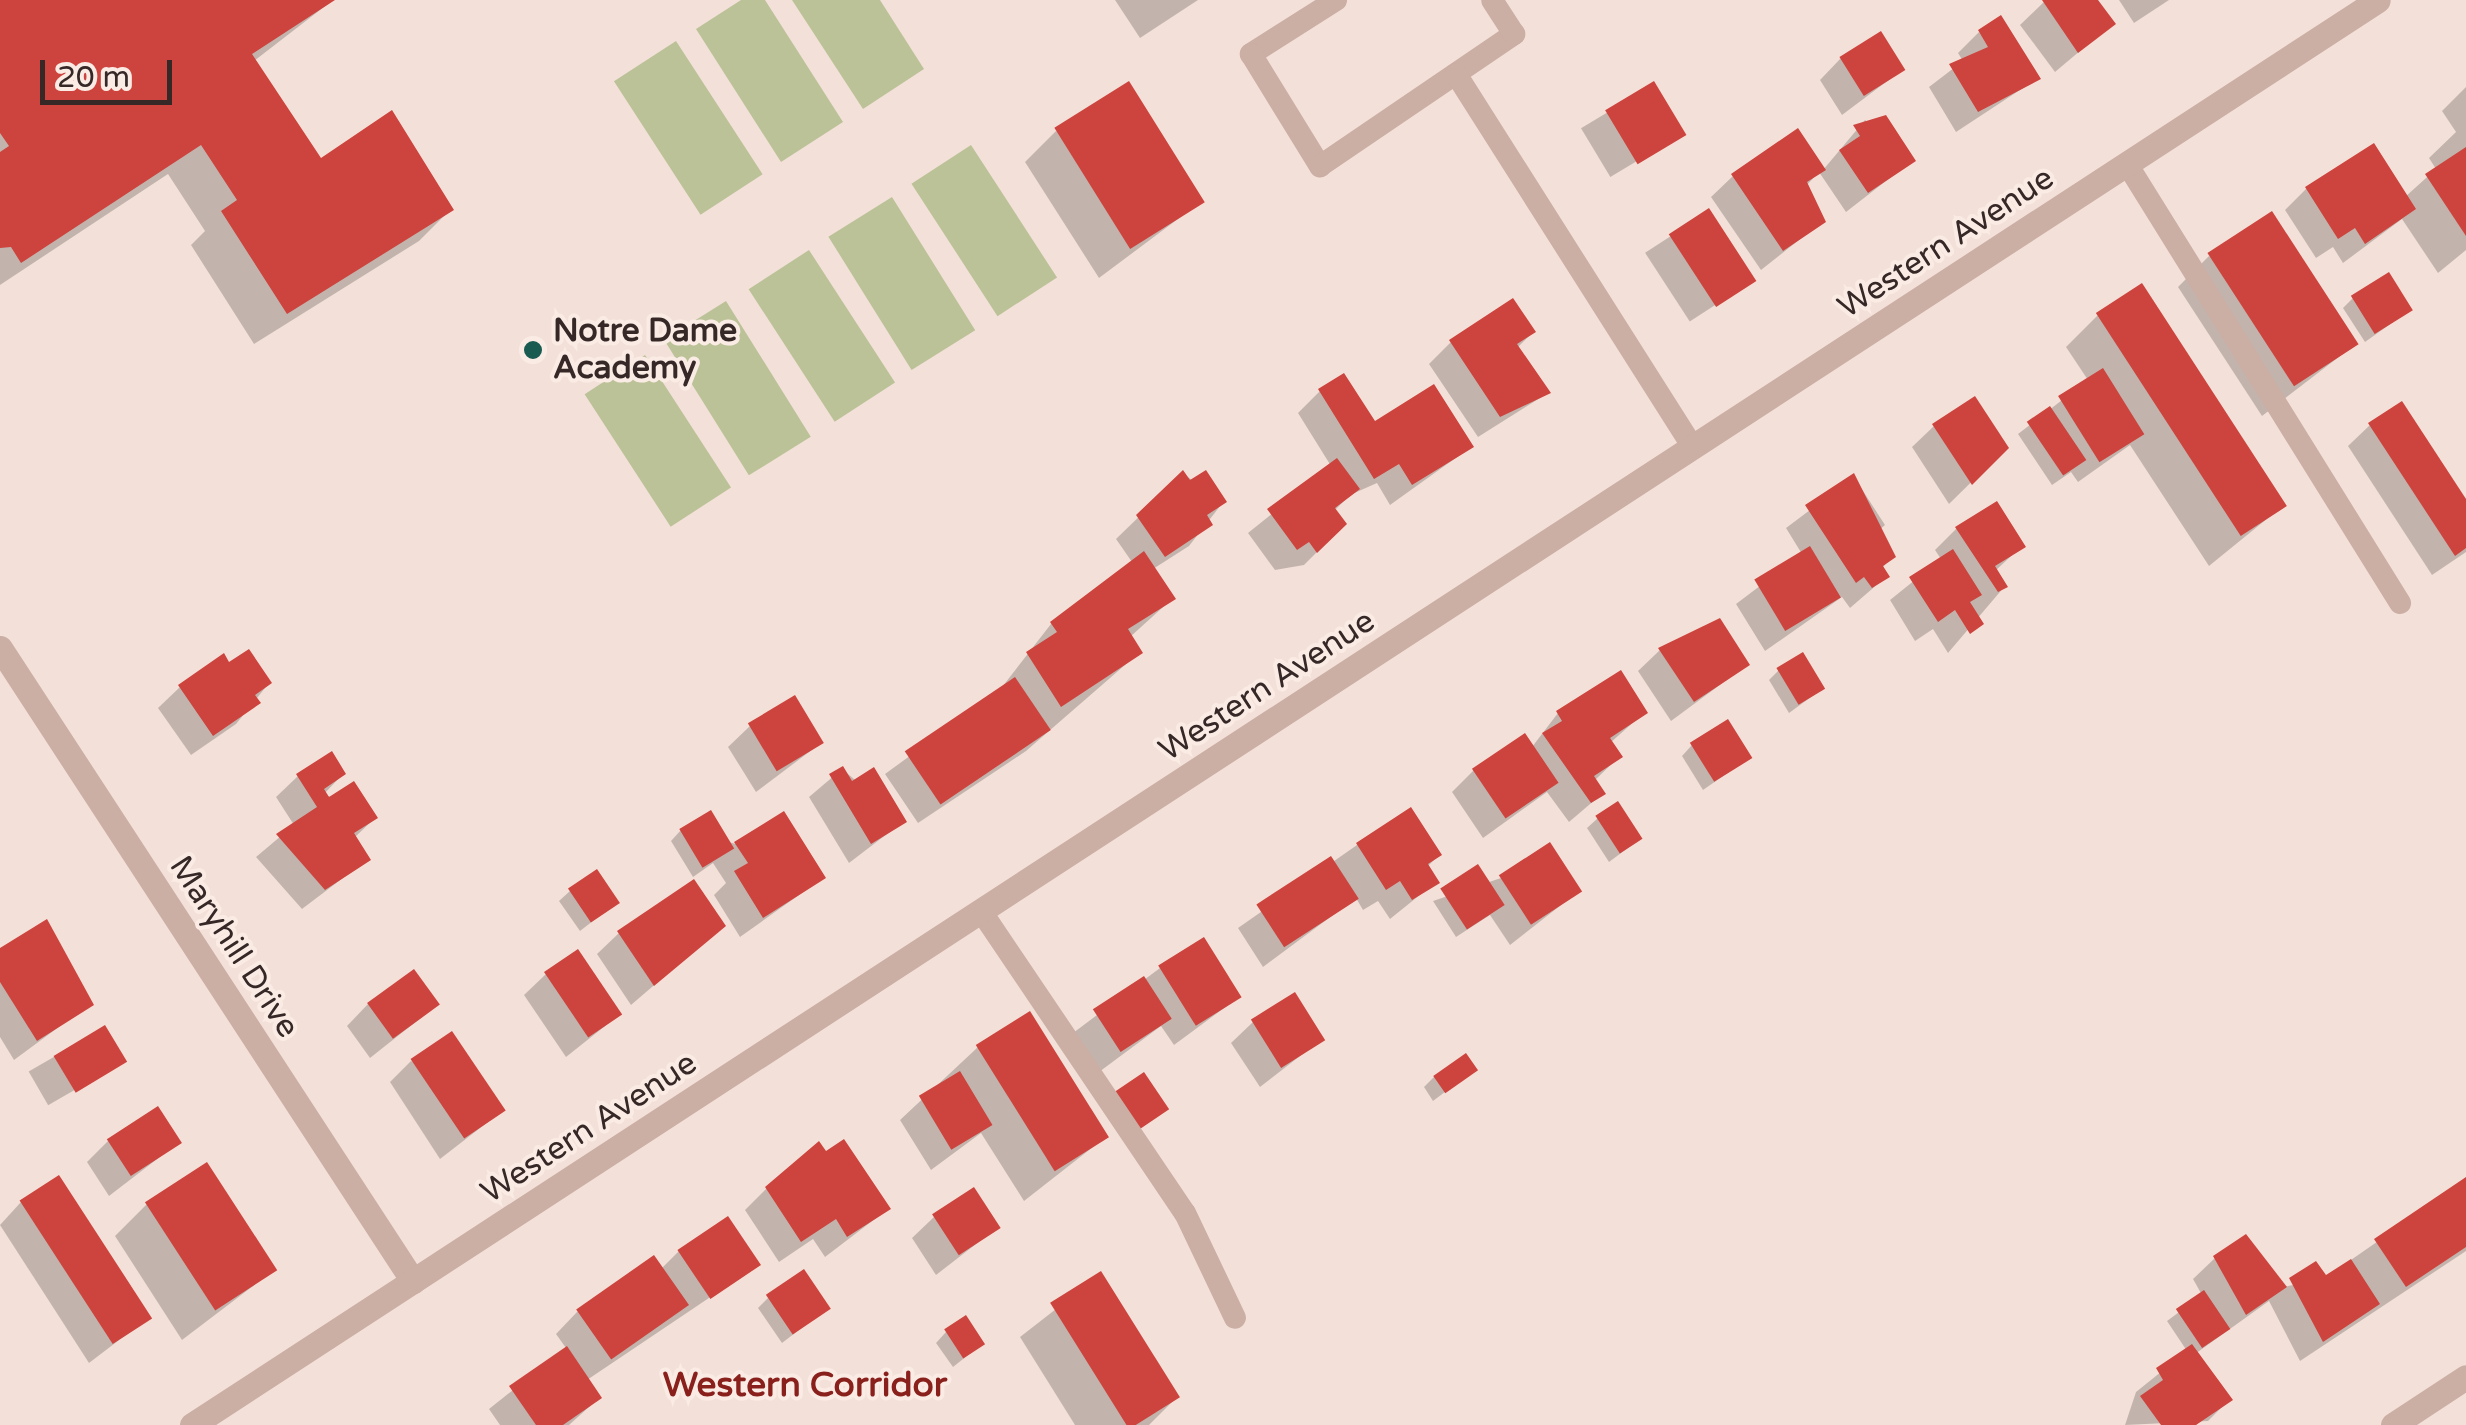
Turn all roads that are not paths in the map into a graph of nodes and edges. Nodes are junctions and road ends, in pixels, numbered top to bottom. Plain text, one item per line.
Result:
1 (1336, 0) edge
2 (1492, 0) edge
3 (2378, 0) edge
4 (1456, 74) junction
5 (2128, 164) junction
6 (1693, 447) junction
7 (2400, 603) dead end
8 (0, 648) edge
9 (981, 911) junction
10 (413, 1281) junction
11 (1235, 1318) dead end
12 (2466, 1377) edge
13 (192, 1425) edge
14 (2393, 1425) edge

1 - 4 lane
2 - 4 lane
3 - 5 street, Western Avenue
4 - 6 lane
5 - 6 street, Western Avenue
5 - 7 lane
6 - 9 street, Western Avenue
8 - 10 street, Maryhill Drive
9 - 10 street, Western Avenue
9 - 11 lane
10 - 13 street, Western Avenue
12 - 14 street

